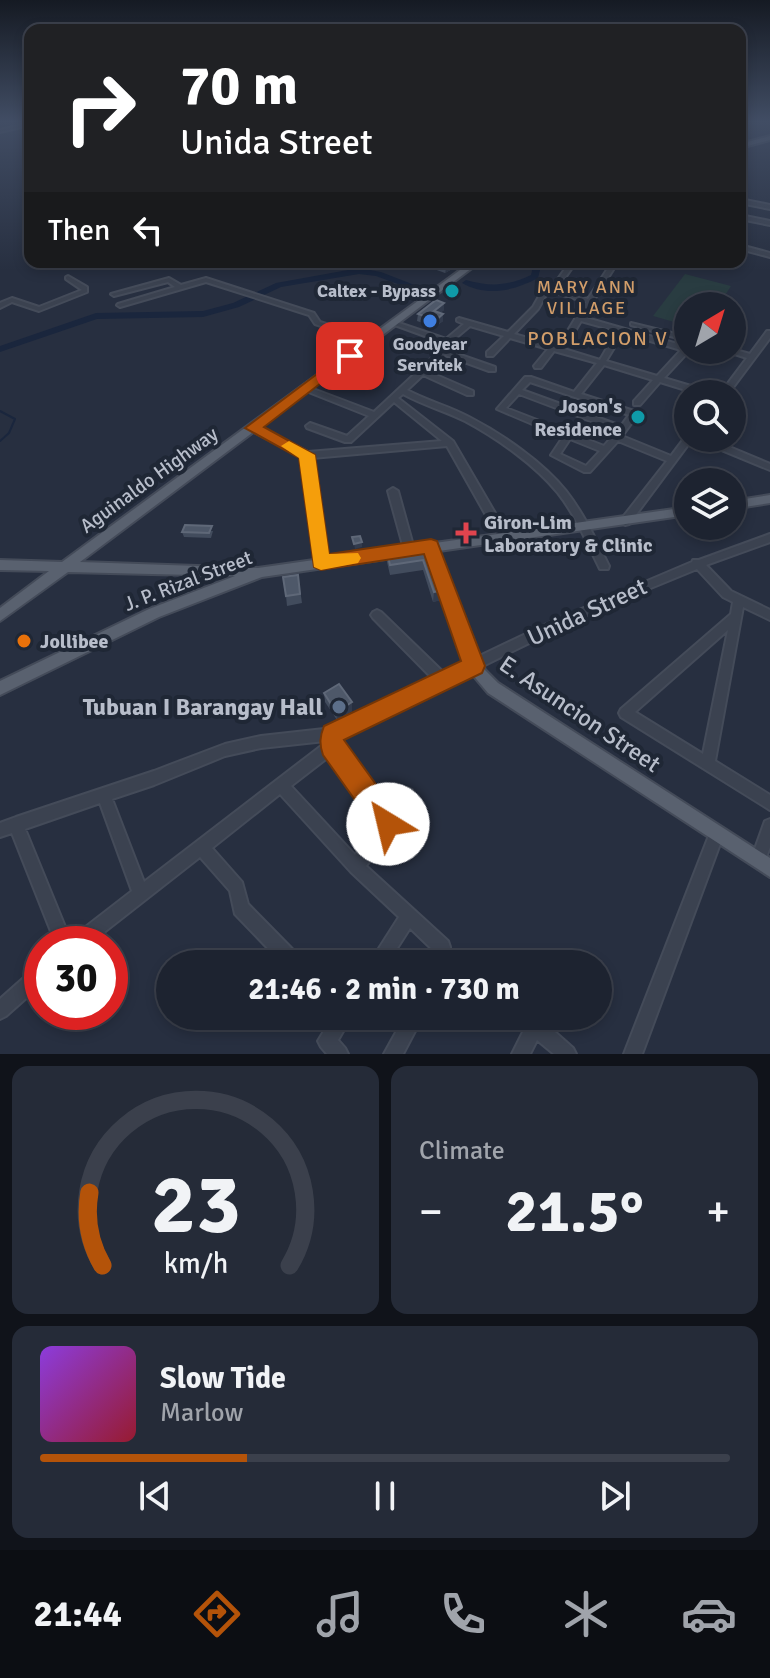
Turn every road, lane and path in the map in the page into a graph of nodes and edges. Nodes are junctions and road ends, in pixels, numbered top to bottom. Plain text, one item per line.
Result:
1 (746, 205) edge
2 (770, 210) edge
3 (746, 218) edge
4 (770, 223) edge
5 (746, 249) edge
6 (770, 255) edge
7 (468, 268) edge
8 (569, 268) edge
9 (611, 268) edge
10 (68, 278) dead end
11 (180, 288) junction
12 (133, 289) junction
13 (553, 290) junction
14 (114, 294) dead end
15 (146, 297) junction
16 (589, 301) junction
17 (120, 305) dead end
18 (0, 306) edge
19 (578, 318) junction
20 (459, 320) dead end
21 (469, 323) junction
22 (633, 324) dead end
23 (392, 325) junction
24 (621, 331) junction
25 (770, 333) edge
26 (509, 334) junction
27 (674, 335) edge
28 (372, 340) junction
29 (447, 347) junction
30 (557, 348) junction
31 (490, 354) dead end
32 (746, 355) edge
33 (752, 357) junction
34 (603, 361) junction
35 (538, 366) dead end
36 (492, 369) dead end
37 (422, 372) junction
38 (660, 378) junction
39 (735, 380) edge
40 (674, 383) edge
41 (305, 389) junction
42 (402, 390) junction
43 (517, 391) junction
44 (470, 393) dead end
45 (576, 395) junction
46 (393, 398) junction
47 (637, 403) dead end
48 (375, 415) junction
49 (310, 426) dead end
50 (253, 428) junction
51 (620, 434) junction
52 (569, 435) junction
53 (450, 443) junction
54 (606, 450) junction
55 (679, 452) edge
56 (734, 452) edge
57 (307, 455) junction
58 (673, 460) junction
59 (770, 467) edge
60 (393, 491) dead end
61 (770, 499) edge
62 (746, 503) edge
63 (674, 513) edge
64 (625, 521) junction
65 (585, 527) junction
66 (504, 537) junction
67 (770, 538) edge
68 (431, 546) junction
69 (409, 549) junction
70 (321, 562) junction
71 (697, 563) junction
72 (0, 565) edge
73 (604, 566) dead end
74 (62, 568) junction
75 (261, 572) junction
76 (739, 600) junction
77 (0, 615) edge
78 (377, 615) dead end
79 (770, 615) edge
80 (736, 616) junction
81 (474, 666) junction
82 (443, 681) junction
83 (0, 688) edge
84 (332, 740) junction
85 (708, 764) junction
86 (283, 787) junction
87 (104, 795) junction
88 (407, 795) dead end
89 (770, 803) edge
90 (16, 824) junction
91 (388, 824) junction
92 (770, 826) edge
93 (0, 830) edge
94 (717, 833) junction
95 (201, 847) junction
96 (764, 864) edge
97 (356, 867) junction
98 (141, 893) junction
99 (408, 917) junction
100 (57, 926) edge
101 (99, 926) edge
102 (281, 950) edge
103 (386, 950) edge
104 (442, 950) edge
105 (24, 989) edge
106 (0, 1010) edge
107 (334, 1030) edge
108 (406, 1030) edge
109 (527, 1030) edge
110 (539, 1030) edge
111 (339, 1054) edge
112 (393, 1054) edge
113 (521, 1054) edge
114 (567, 1054) edge
115 (633, 1054) edge

1 - 2 street
3 - 4 street
5 - 6 street
7 - 23 main road, Aguinaldo Highway
8 - 13 street
9 - 16 street
10 - 18 street
11 - 12 street
11 - 15 street
11 - 28 street
12 - 14 street
12 - 15 street
13 - 16 street
13 - 26 street
15 - 17 street
16 - 19 street
19 - 24 street
19 - 30 street
20 - 21 street
21 - 26 street
21 - 29 street
22 - 27 street
23 - 28 main road, Aguinaldo Highway
23 - 29 street
24 - 34 street
24 - 38 street
25 - 33 street
26 - 30 street
26 - 31 street
28 - 41 main road, Aguinaldo Highway
29 - 36 street
29 - 37 street
30 - 34 street
30 - 35 street
32 - 33 street
33 - 39 street
34 - 38 street
34 - 45 street
37 - 42 street
37 - 44 street
38 - 40 street
38 - 47 street
41 - 48 street
41 - 50 main road, Aguinaldo Highway
42 - 46 street
42 - 65 street
43 - 45 street
43 - 51 street
43 - 52 street
45 - 51 street
46 - 48 street
46 - 53 street
48 - 49 street
50 - 57 street
50 - 74 main road, Aguinaldo Highway
51 - 54 street
51 - 58 street
52 - 54 street
52 - 54 street
53 - 57 street
53 - 66 street
55 - 58 street
56 - 59 street
57 - 70 street
58 - 64 street
60 - 69 street
61 - 62 main road
63 - 64 main road, J. P. Rizal Street
64 - 65 main road, J. P. Rizal Street
65 - 66 main road, J. P. Rizal Street
65 - 73 street
66 - 68 main road, J. P. Rizal Street
67 - 71 street, Unida Street
68 - 69 main road, J. P. Rizal Street
68 - 81 main road, E. Asuncion Street
69 - 70 main road, J. P. Rizal Street
70 - 75 main road, J. P. Rizal Street
71 - 76 street
71 - 81 street, Unida Street
72 - 74 main road
74 - 75 main road
74 - 77 main road, Aguinaldo Highway
75 - 83 main road, J. P. Rizal Street
76 - 79 street
76 - 80 street
78 - 82 street
80 - 85 street
80 - 85 street
81 - 82 street, Unida Street
81 - 94 main road, E. Asuncion Street
82 - 84 street, Unida Street
84 - 86 street
84 - 87 street, Unida Street
84 - 91 street
85 - 89 street
86 - 95 street
86 - 97 street
87 - 90 street, Unida Street
87 - 98 street
88 - 91 street
90 - 93 street, Unida Street
90 - 100 street
91 - 97 street
92 - 96 street
94 - 96 main road, E. Asuncion Street
94 - 115 street
95 - 98 street
95 - 102 street
97 - 99 street
98 - 101 street
99 - 103 street
99 - 104 street
105 - 106 street
107 - 111 street
108 - 112 street
109 - 113 street
110 - 114 street

